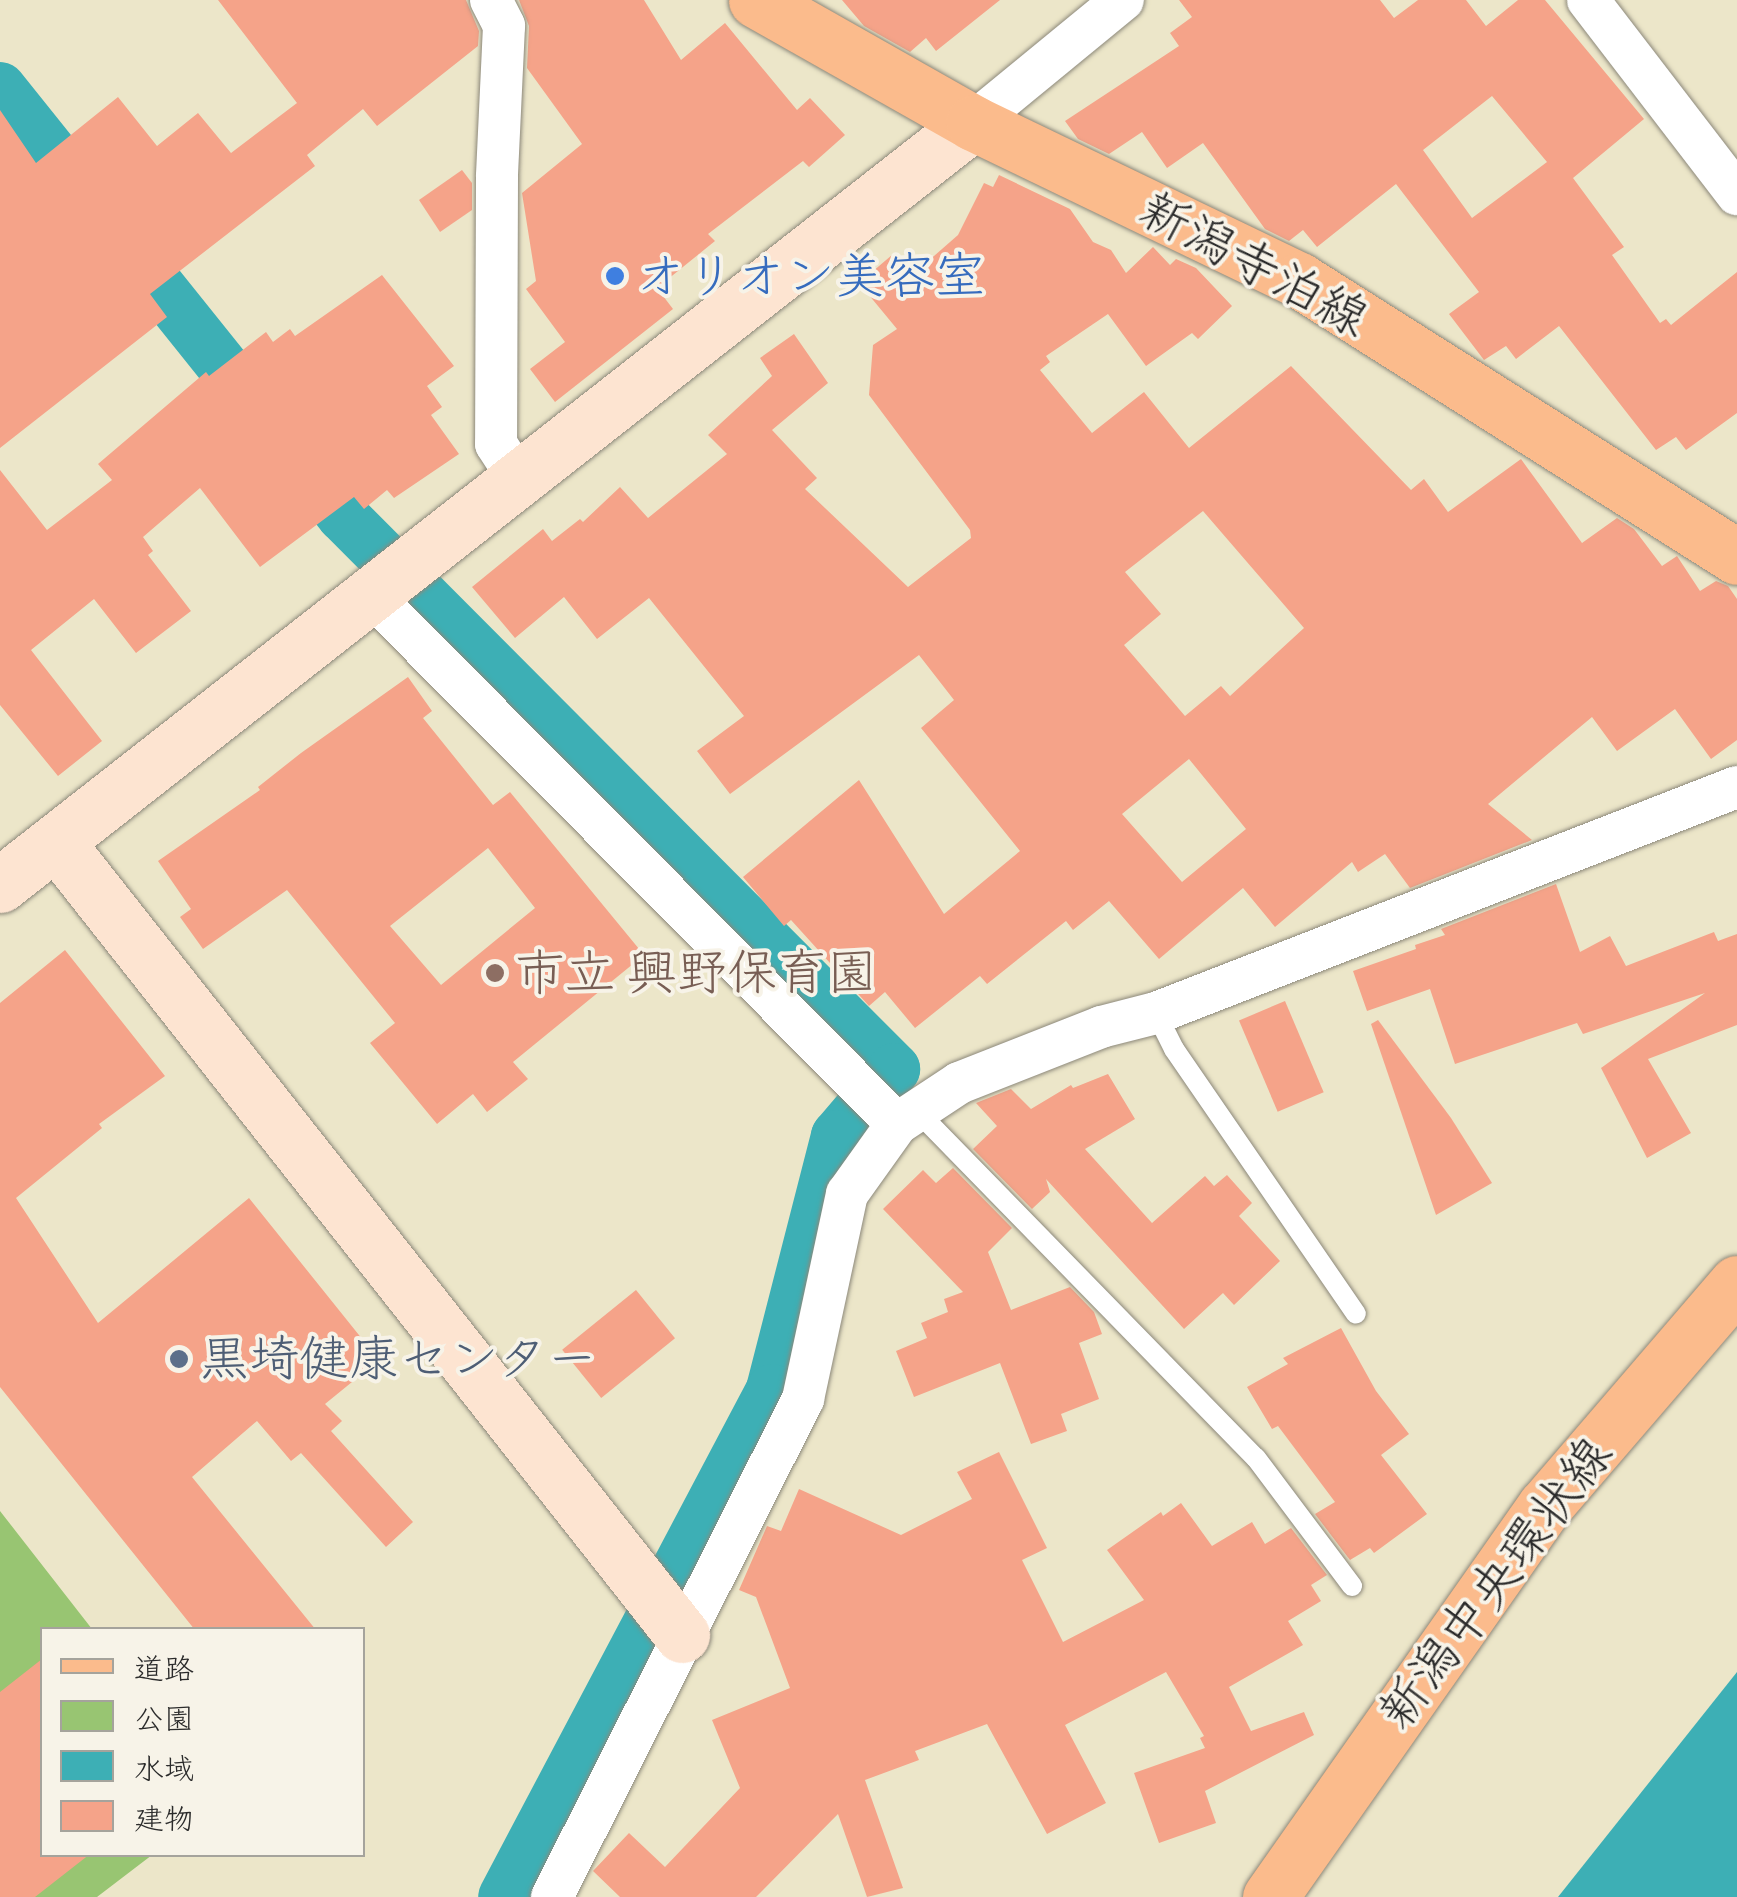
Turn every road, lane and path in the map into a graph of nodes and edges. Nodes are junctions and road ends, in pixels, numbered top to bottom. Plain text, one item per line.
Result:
1 (492, 0) edge
2 (756, 0) edge
3 (1123, 0) edge
4 (1588, 0) edge
5 (973, 122) junction
6 (1737, 194) edge
7 (517, 476) junction
8 (1737, 556) edge
9 (370, 594) junction
10 (1737, 787) edge
11 (56, 843) junction
12 (0, 885) edge
13 (1156, 1013) junction
14 (907, 1117) junction
15 (1737, 1283) edge
16 (1356, 1314) dead end
17 (1352, 1586) dead end
18 (682, 1634) junction
19 (552, 1897) edge
20 (1270, 1897) edge

1 - 7 street
2 - 5 main road, 新潟寺泊線
3 - 5 street
4 - 6 street
5 - 7 street
5 - 8 main road, 新潟寺泊線
7 - 9 street
9 - 11 street
9 - 14 street
10 - 13 street
11 - 12 street
11 - 18 street
13 - 14 street
13 - 16 lane
14 - 17 lane
14 - 18 street
15 - 20 main road, 新潟中央環状線
18 - 19 street

